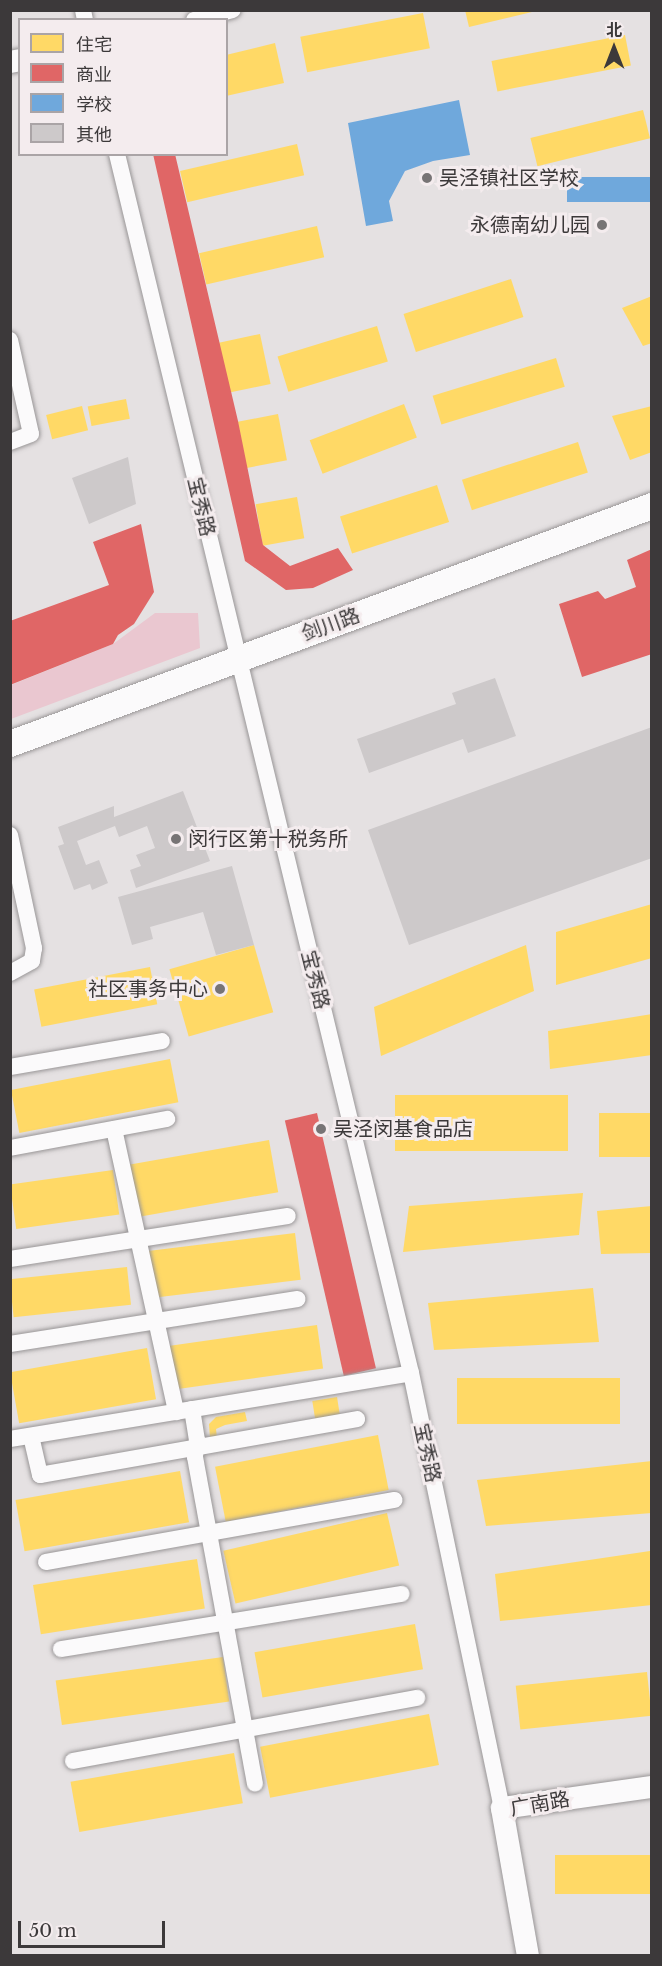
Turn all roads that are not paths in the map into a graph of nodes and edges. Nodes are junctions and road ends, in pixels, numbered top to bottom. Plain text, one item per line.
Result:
1 (233, 10) edge
2 (202, 18) edge
3 (117, 156) edge
4 (10, 340) edge
5 (10, 442) edge
6 (651, 506) edge
7 (237, 659) junction
8 (10, 744) edge
9 (10, 835) edge
10 (10, 973) edge
11 (162, 1041) dead end
12 (10, 1067) edge
13 (167, 1119) dead end
14 (114, 1129) junction
15 (10, 1148) edge
16 (288, 1216) dead end
17 (139, 1239) junction
18 (10, 1259) edge
19 (298, 1299) dead end
20 (157, 1322) junction
21 (10, 1344) edge
22 (411, 1373) junction
23 (184, 1411) junction
24 (357, 1419) dead end
25 (31, 1436) junction
26 (10, 1439) edge
27 (196, 1447) junction
28 (395, 1500) dead end
29 (209, 1533) junction
30 (46, 1562) dead end
31 (402, 1594) dead end
32 (225, 1622) junction
33 (61, 1648) dead end
34 (417, 1698) dead end
35 (245, 1728) junction
36 (73, 1761) dead end
37 (255, 1784) dead end
38 (651, 1787) edge
39 (502, 1808) junction
40 (528, 1956) edge

1 - 2 street
3 - 7 street, 宝秀路
4 - 5 street
6 - 7 main road, 剑川路
7 - 8 main road, 剑川路
7 - 22 street, 宝秀路
9 - 10 street
11 - 12 street
13 - 14 street
14 - 15 street
14 - 17 street
16 - 17 street
17 - 18 street
17 - 20 street
19 - 20 street
20 - 21 street
20 - 23 street
22 - 23 street
22 - 39 street, 宝秀路
23 - 25 street
23 - 27 street
24 - 27 street
25 - 26 street
25 - 27 street
27 - 29 street
28 - 29 street
29 - 30 street
29 - 32 street
31 - 32 street
32 - 33 street
32 - 35 street
34 - 35 street
35 - 36 street
35 - 37 street
38 - 39 street, 广南路
39 - 40 street, 广南路

